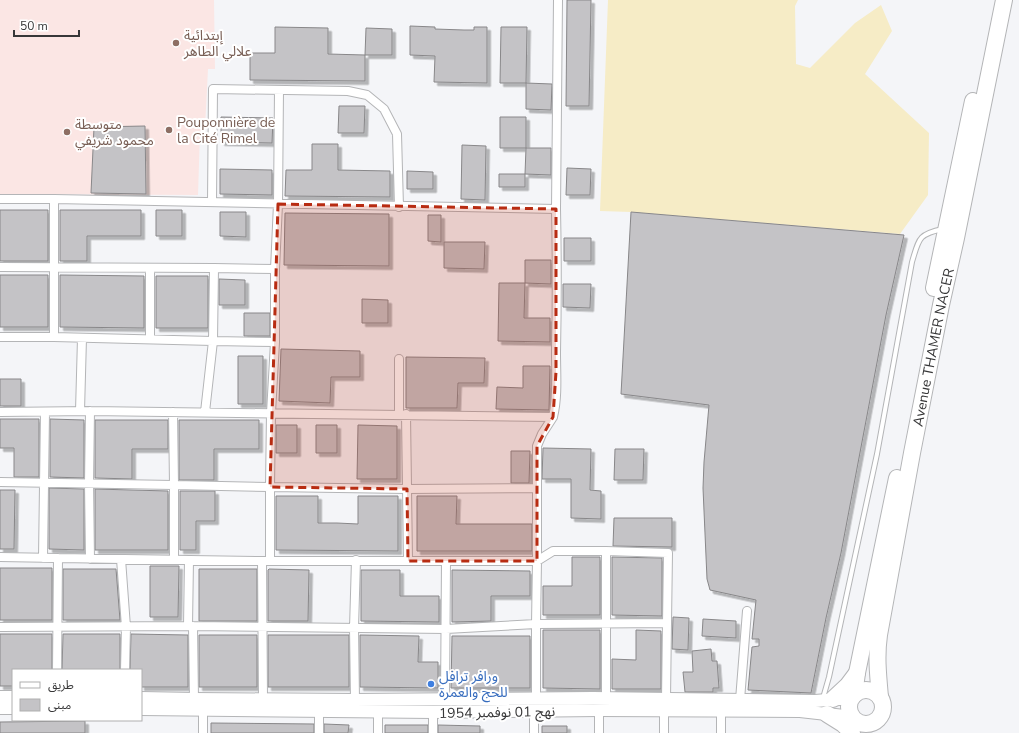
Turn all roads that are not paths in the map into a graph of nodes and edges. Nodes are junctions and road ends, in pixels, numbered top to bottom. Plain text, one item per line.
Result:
1 (558, 0) edge
2 (994, 0) edge
3 (1004, 0) edge
4 (279, 90) junction
5 (0, 199) edge
6 (54, 199) junction
7 (212, 202) junction
8 (278, 204) junction
9 (399, 207) junction
10 (556, 209) junction
11 (945, 228) junction
12 (0, 267) edge
13 (55, 268) junction
14 (150, 268) junction
15 (214, 268) junction
16 (275, 269) junction
17 (0, 337) edge
18 (54, 337) junction
19 (82, 338) junction
20 (150, 339) junction
21 (213, 341) junction
22 (274, 342) junction
23 (400, 360) dead end
24 (80, 411) junction
25 (90, 411) junction
26 (0, 412) edge
27 (45, 412) junction
28 (173, 412) junction
29 (205, 412) junction
30 (271, 413) junction
31 (402, 414) junction
32 (553, 417) junction
33 (0, 482) edge
34 (43, 483) junction
35 (89, 483) junction
36 (174, 485) junction
37 (270, 487) junction
38 (536, 488) junction
39 (407, 489) junction
40 (606, 551) junction
41 (0, 557) edge
42 (43, 558) junction
43 (58, 558) junction
44 (90, 559) junction
45 (122, 559) junction
46 (174, 560) junction
47 (189, 560) junction
48 (356, 560) junction
49 (266, 561) junction
50 (408, 561) junction
51 (446, 561) junction
52 (537, 561) junction
53 (747, 611) dead end
54 (667, 622) junction
55 (607, 623) junction
56 (536, 624) junction
57 (191, 626) junction
58 (0, 627) edge
59 (57, 627) junction
60 (263, 627) junction
61 (126, 628) junction
62 (354, 628) junction
63 (446, 629) junction
64 (57, 669) edge
65 (126, 669) edge
66 (857, 673) junction
67 (853, 696) junction
68 (880, 696) junction
69 (0, 697) edge
70 (12, 697) edge
71 (142, 698) edge
72 (536, 698) junction
73 (606, 698) junction
74 (194, 699) junction
75 (445, 699) junction
76 (263, 700) junction
77 (355, 700) junction
78 (740, 700) junction
79 (170, 704) junction
80 (665, 705) junction
81 (827, 705) junction
82 (0, 708) edge
83 (12, 708) edge
84 (142, 709) edge
85 (599, 710) junction
86 (203, 711) junction
87 (320, 711) junction
88 (534, 711) junction
89 (378, 712) junction
90 (432, 712) junction
91 (721, 712) junction
92 (854, 726) edge
93 (877, 726) edge
94 (203, 733) edge
95 (320, 733) edge
96 (378, 733) edge
97 (432, 733) edge
98 (534, 733) edge
99 (599, 733) edge
100 (664, 733) edge
101 (721, 733) edge

1 - 10 street
2 - 11 highway, Avenue THAMER NACER
3 - 68 highway, Avenue THAMER NACER
4 - 7 street
4 - 8 street
4 - 9 street
5 - 6 street
6 - 7 street
6 - 13 street
7 - 8 street
8 - 9 street
8 - 16 street
9 - 10 street
10 - 32 street
11 - 66 highway, Avenue THAMER NACER
11 - 81 lane
12 - 13 street
13 - 14 street
13 - 18 street
14 - 15 street
14 - 20 street
15 - 16 street
15 - 21 street
16 - 22 street
17 - 18 street
18 - 19 street
19 - 20 street
19 - 24 street
20 - 21 street
21 - 22 street
21 - 29 street
22 - 30 street
23 - 31 street
24 - 25 street
24 - 27 street
25 - 28 street
25 - 35 street
26 - 27 street
27 - 34 street
28 - 29 street
28 - 36 street
29 - 30 street
30 - 31 street
30 - 37 street
31 - 32 street
31 - 39 street
32 - 38 street
33 - 34 street
34 - 35 street
34 - 42 street
35 - 36 street
35 - 44 street
36 - 37 street
36 - 46 street
37 - 39 street
37 - 49 street
38 - 39 street
38 - 52 street
39 - 50 street
40 - 52 street
40 - 54 street
40 - 55 street
41 - 42 street
42 - 43 street
43 - 44 street
43 - 59 street
44 - 45 street
45 - 46 street
45 - 61 street
46 - 47 street
47 - 49 street
47 - 57 street
48 - 49 street
48 - 50 street
48 - 62 street
49 - 60 street
50 - 51 street
51 - 52 street
51 - 63 street
52 - 56 street
53 - 78 street
54 - 55 street
54 - 80 street
55 - 56 street
55 - 73 street
56 - 63 street
56 - 72 street
57 - 60 street
57 - 61 street
57 - 74 street
58 - 59 street
59 - 61 street
59 - 64 street
60 - 62 street
60 - 76 street
61 - 65 street
62 - 63 street
62 - 77 street
63 - 75 street
66 - 67 highway, Avenue THAMER NACER
66 - 81 highway
67 - 68 highway
67 - 81 main road, نهج 01 نوفمبر 1954
67 - 92 highway
68 - 93 highway
69 - 70 main road
71 - 79 main road, نهج 01 نوفمبر 1954
72 - 73 main road, نهج 01 نوفمبر 1954
72 - 75 main road, نهج 01 نوفمبر 1954
73 - 80 main road, نهج 01 نوفمبر 1954
74 - 76 main road, نهج 01 نوفمبر 1954
74 - 79 main road, نهج 01 نوفمبر 1954
75 - 77 main road, نهج 01 نوفمبر 1954
76 - 77 main road, نهج 01 نوفمبر 1954
78 - 80 main road, نهج 01 نوفمبر 1954
78 - 81 main road, نهج 01 نوفمبر 1954
79 - 84 main road, نهج 01 نوفمبر 1954
79 - 86 main road, نهج 01 نوفمبر 1954
80 - 85 main road, نهج 01 نوفمبر 1954
80 - 91 main road, نهج 01 نوفمبر 1954
80 - 100 street
81 - 91 main road, نهج 01 نوفمبر 1954
81 - 92 highway
82 - 83 main road
85 - 88 main road, نهج 01 نوفمبر 1954
85 - 99 street
86 - 87 main road, نهج 01 نوفمبر 1954
86 - 94 street
87 - 89 main road, نهج 01 نوفمبر 1954
87 - 95 street
88 - 90 main road, نهج 01 نوفمبر 1954
88 - 98 street
89 - 90 main road, نهج 01 نوفمبر 1954
89 - 96 street
90 - 97 street
91 - 101 street
92 - 93 highway

